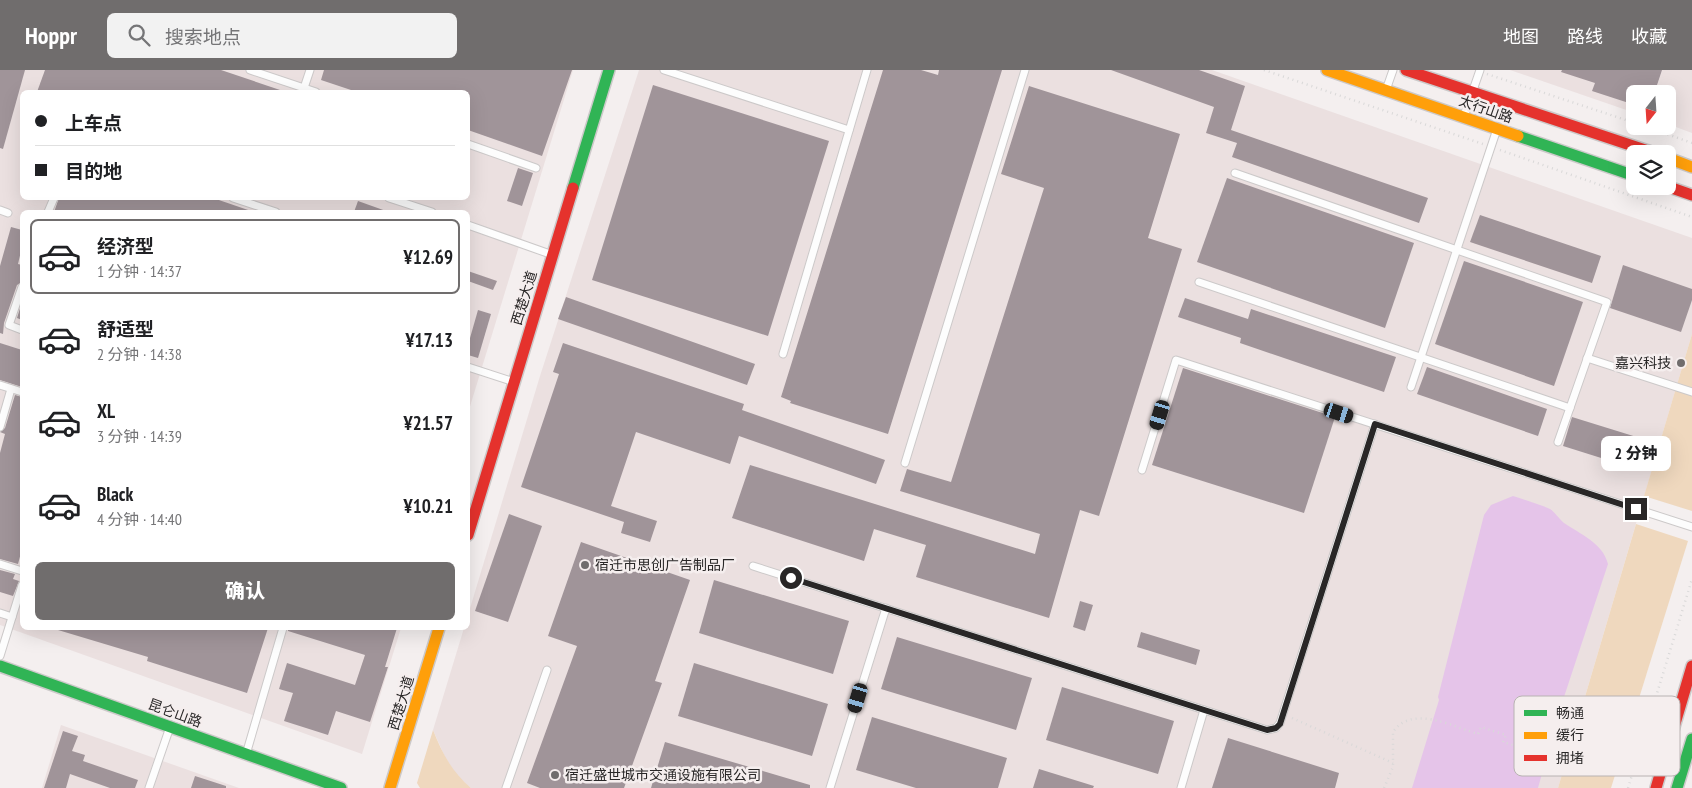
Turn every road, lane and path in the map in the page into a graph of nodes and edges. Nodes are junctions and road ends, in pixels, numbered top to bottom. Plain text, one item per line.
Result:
1 (250, 70) edge
2 (310, 70) edge
3 (609, 70) edge
4 (664, 70) edge
5 (867, 70) edge
6 (1025, 70) edge
7 (1264, 70) edge
8 (1327, 70) edge
9 (1393, 70) edge
10 (1406, 70) edge
11 (1479, 71) edge
12 (303, 90) edge
13 (1386, 90) junction
14 (1472, 93) junction
15 (1463, 117) junction
16 (1626, 120) edge
17 (1498, 128) junction
18 (850, 130) junction
19 (1669, 135) edge
20 (1692, 143) edge
21 (470, 145) edge
22 (1630, 145) edge
23 (1491, 147) junction
24 (1676, 161) edge
25 (1692, 167) edge
26 (536, 168) dead end
27 (1235, 173) dead end
28 (1626, 173) edge
29 (1676, 189) edge
30 (1692, 195) edge
31 (239, 200) edge
32 (398, 200) edge
33 (270, 210) edge
34 (426, 210) edge
35 (1692, 217) edge
36 (470, 226) edge
37 (1457, 250) junction
38 (552, 255) junction
39 (1199, 282) dead end
40 (20, 293) edge
41 (20, 329) edge
42 (783, 354) dead end
43 (1421, 357) junction
44 (1588, 358) junction
45 (470, 368) edge
46 (514, 382) junction
47 (0, 385) edge
48 (1410, 387) dead end
49 (11, 389) junction
50 (20, 391) edge
51 (1692, 392) edge
52 (1570, 408) junction
53 (1375, 424) junction
54 (0, 426) edge
55 (1558, 442) dead end
56 (905, 463) dead end
57 (1142, 470) dead end
58 (1692, 527) edge
59 (470, 528) edge
60 (0, 564) edge
61 (753, 566) dead end
62 (20, 570) edge
63 (1692, 579) edge
64 (20, 591) edge
65 (886, 608) junction
66 (0, 613) edge
67 (12, 617) junction
68 (282, 630) edge
69 (438, 630) edge
70 (0, 656) edge
71 (0, 666) edge
72 (1692, 666) edge
73 (547, 670) dead end
74 (1656, 696) edge
75 (1680, 707) edge
76 (1204, 710) junction
77 (1283, 715) junction
78 (171, 727) junction
79 (1692, 739) edge
80 (1514, 745) edge
81 (246, 754) junction
82 (1393, 764) junction
83 (1632, 776) edge
84 (1660, 776) edge
85 (149, 788) edge
86 (340, 788) edge
87 (390, 788) edge
88 (506, 788) edge
89 (830, 788) edge
90 (1180, 788) edge
91 (1384, 788) edge
92 (1628, 788) edge
93 (1656, 788) edge
94 (1677, 788) edge

1 - 12 lane
2 - 12 lane
3 - 38 street, 西楚大道
4 - 18 lane
5 - 18 lane
6 - 56 lane
7 - 23 path
8 - 13 street, 太行山路
9 - 13 lane
10 - 14 street, 太行山路
11 - 14 lane
11 - 16 path
13 - 15 street, 太行山路
14 - 15 lane
14 - 22 street, 太行山路
15 - 17 street, 太行山路
17 - 23 lane
17 - 28 street, 太行山路
18 - 42 lane
19 - 20 path
21 - 26 lane
23 - 35 path
23 - 37 lane
24 - 25 street
27 - 37 lane
29 - 30 street
31 - 33 lane
32 - 34 lane
36 - 38 lane
37 - 43 lane
37 - 44 lane
38 - 46 street, 西楚大道
39 - 43 lane
40 - 41 lane
43 - 48 lane
43 - 52 lane
44 - 51 lane
44 - 52 lane
45 - 46 lane
46 - 59 street, 西楚大道
47 - 49 lane
49 - 50 lane
49 - 54 lane
52 - 55 lane
53 - 57 lane
53 - 58 lane
53 - 77 lane
60 - 62 lane
61 - 65 lane
63 - 74 path
64 - 67 lane
65 - 76 lane
65 - 89 lane
66 - 67 lane
67 - 70 lane
68 - 81 lane
69 - 87 street, 西楚大道
71 - 78 street, 昆仑山路
72 - 75 street
73 - 88 lane
76 - 77 lane
76 - 90 lane
77 - 82 path
78 - 81 street, 昆仑山路
78 - 85 lane
79 - 94 street
80 - 82 path
81 - 86 street, 昆仑山路
82 - 91 path
83 - 92 path
84 - 93 street

